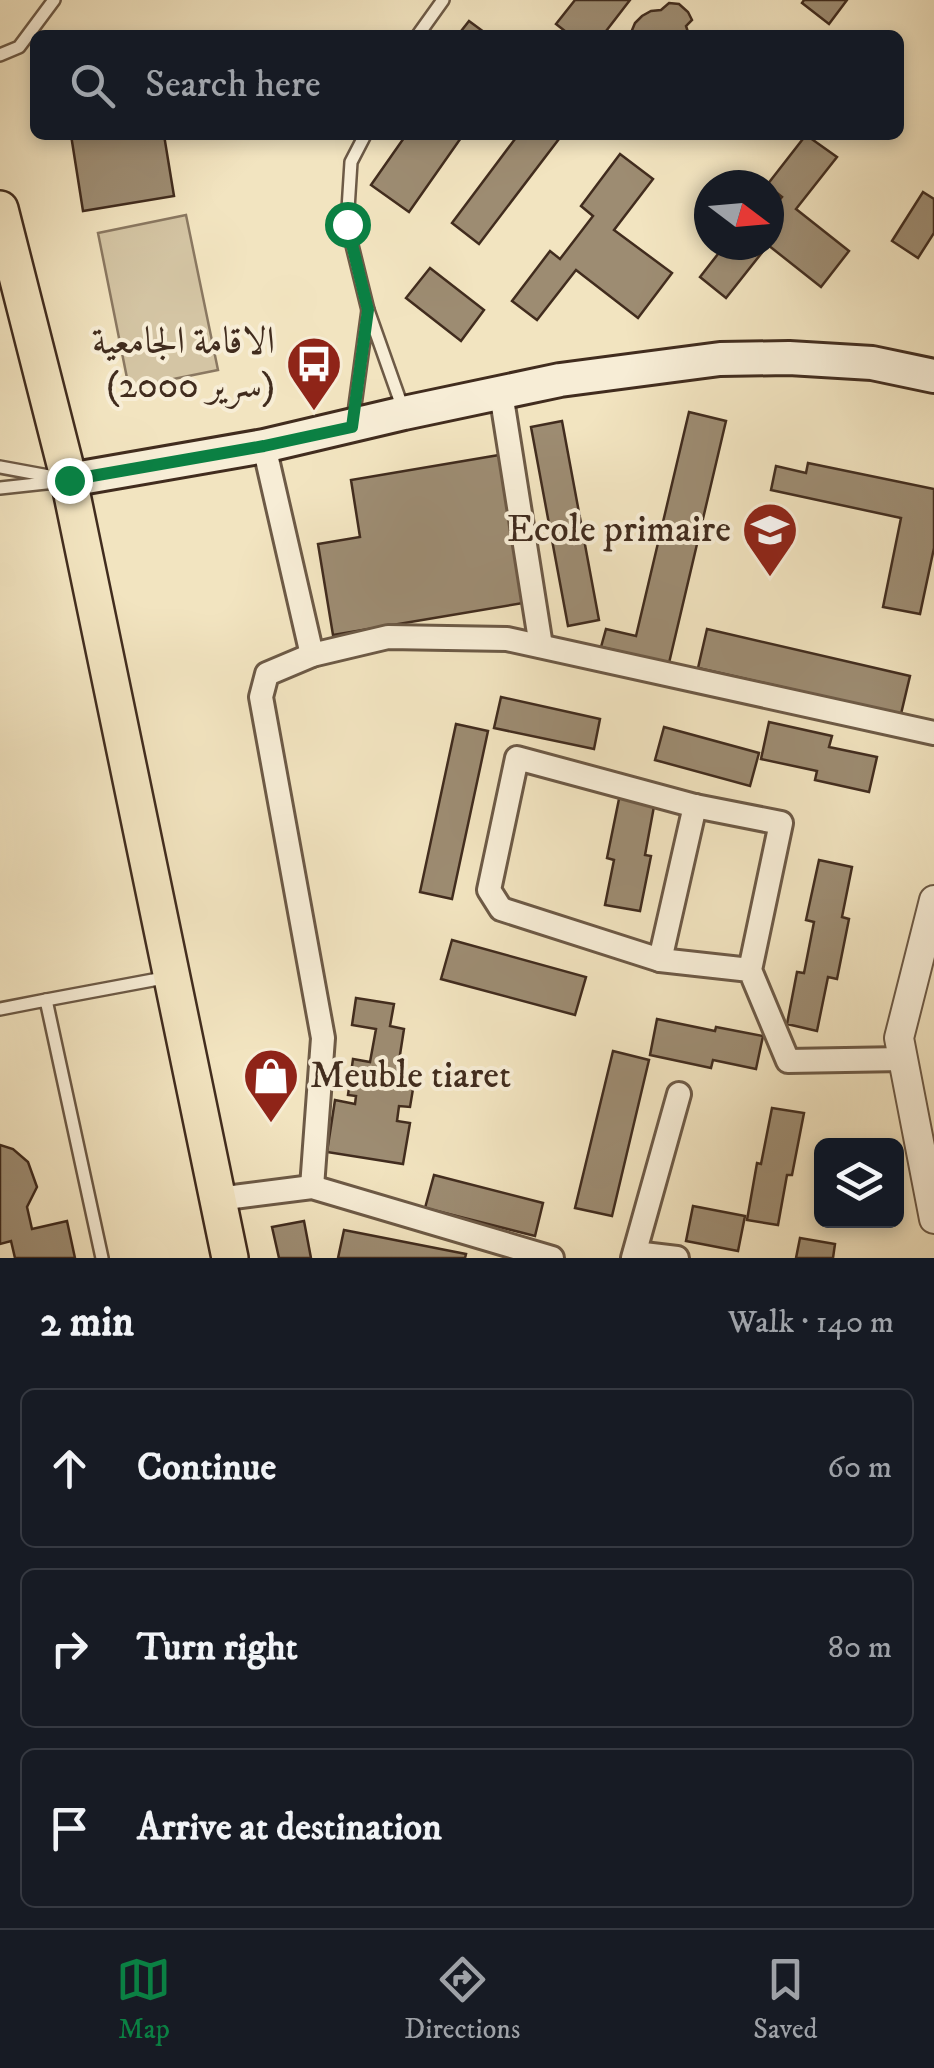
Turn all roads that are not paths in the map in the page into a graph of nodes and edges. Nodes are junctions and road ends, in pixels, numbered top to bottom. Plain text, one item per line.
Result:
1 (54, 0) edge
2 (443, 0) edge
3 (32, 30) edge
4 (422, 30) edge
5 (30, 33) edge
6 (0, 55) edge
7 (363, 140) edge
8 (0, 209) edge
9 (368, 310) junction
10 (934, 376) edge
11 (501, 392) junction
12 (404, 413) junction
13 (352, 427) junction
14 (264, 446) junction
15 (0, 467) edge
16 (69, 480) junction
17 (0, 488) edge
18 (541, 646) junction
19 (312, 655) junction
20 (934, 733) edge
21 (695, 806) junction
22 (934, 900) edge
23 (660, 960) junction
24 (750, 970) junction
25 (172, 976) junction
26 (46, 1000) junction
27 (0, 1008) edge
28 (903, 1059) junction
29 (679, 1094) dead end
30 (312, 1187) junction
31 (218, 1200) junction
32 (934, 1220) edge
33 (634, 1256) edge
34 (102, 1258) edge
35 (230, 1258) edge
36 (552, 1258) edge
37 (677, 1258) edge

1 - 3 lane
2 - 4 lane
5 - 6 lane
7 - 9 lane
8 - 16 main road
9 - 12 lane
9 - 13 lane
10 - 11 main road
11 - 12 main road
11 - 18 street
12 - 13 main road
13 - 14 main road
14 - 16 main road
14 - 19 street
15 - 16 lane
16 - 17 lane
16 - 25 main road
18 - 19 street
18 - 20 street
19 - 30 street
21 - 23 street
21 - 23 street
21 - 24 street
22 - 28 street
23 - 24 street
24 - 28 street
25 - 26 lane
25 - 31 main road
26 - 27 lane
26 - 34 lane
28 - 32 street
29 - 33 street
30 - 31 street
30 - 36 street
31 - 35 main road
33 - 37 street

